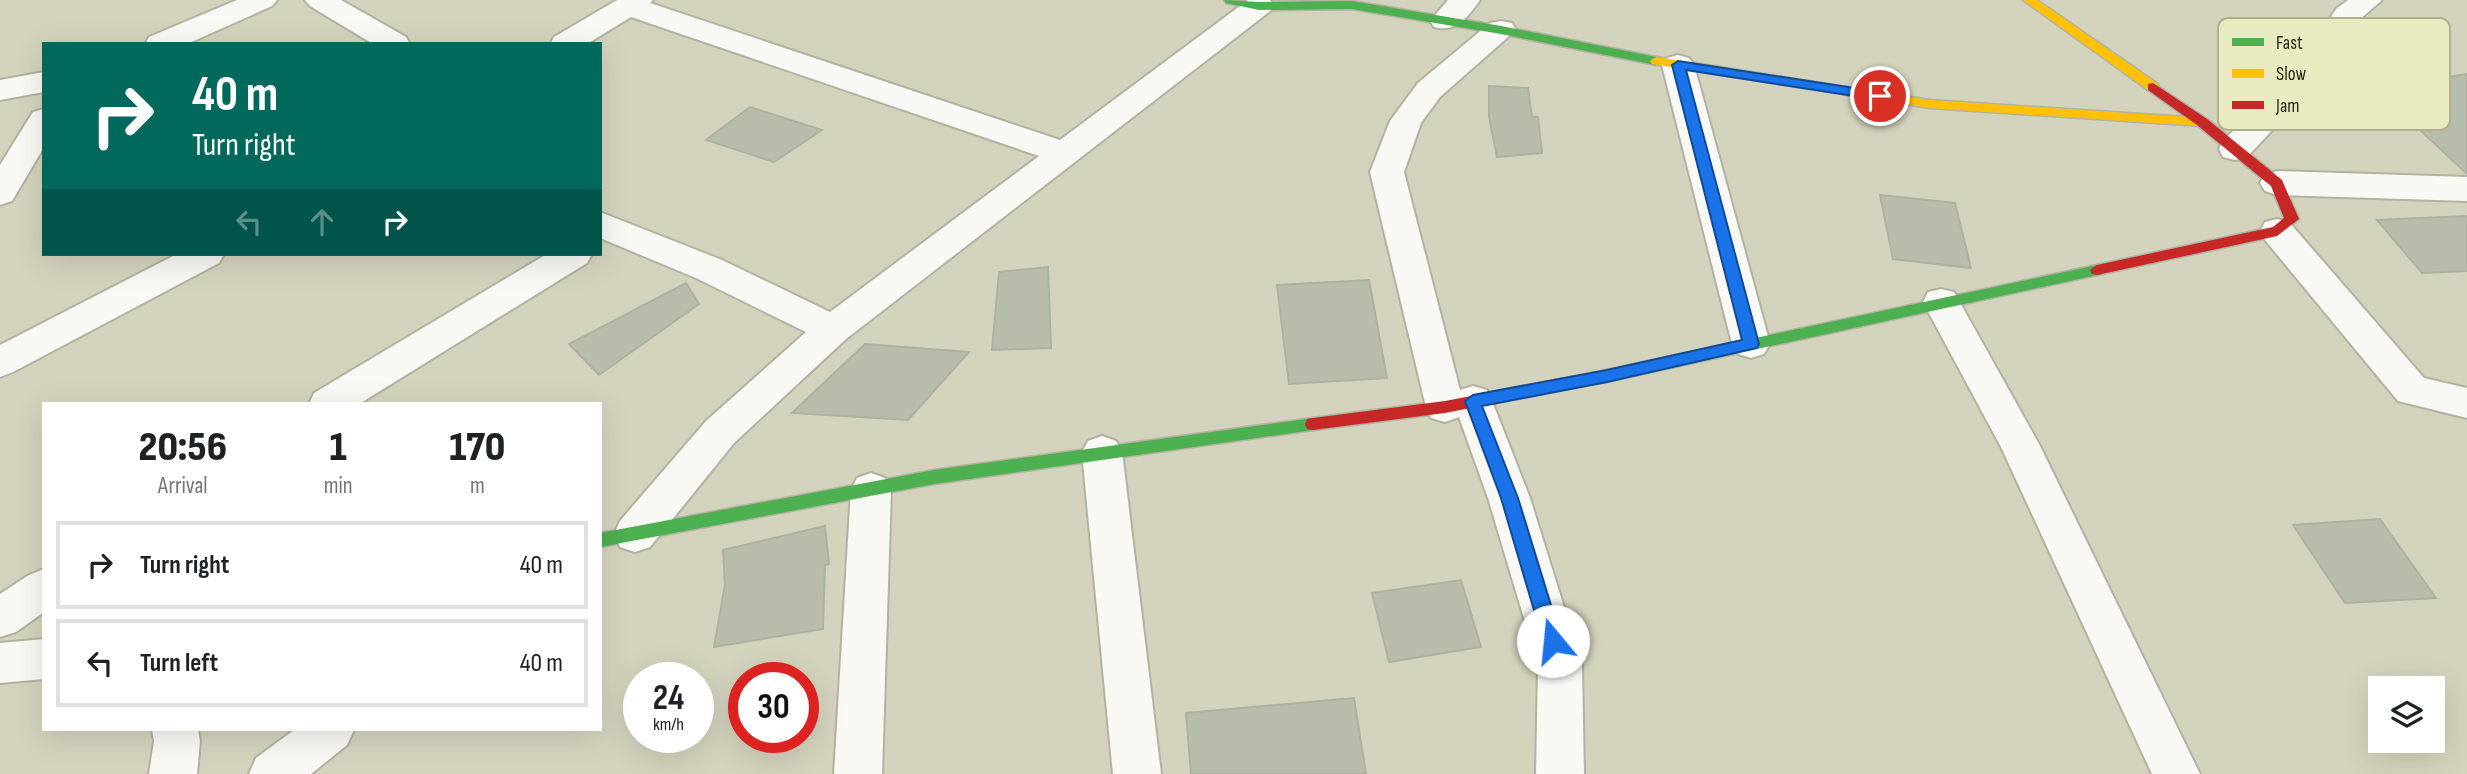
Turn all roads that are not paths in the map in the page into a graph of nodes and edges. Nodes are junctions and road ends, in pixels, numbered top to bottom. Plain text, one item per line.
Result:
1 (262, 0) edge
2 (320, 0) edge
3 (2029, 0) edge
4 (2367, 0) edge
5 (634, 3) edge
6 (1244, 3) edge
7 (1350, 3) edge
8 (1455, 10) edge
9 (2345, 18) edge
10 (1501, 30) junction
11 (165, 42) edge
12 (392, 42) edge
13 (568, 42) edge
14 (1678, 65) junction
15 (42, 82) edge
16 (0, 90) edge
17 (42, 122) edge
18 (2202, 122) junction
19 (2253, 130) edge
20 (2235, 149) junction
21 (1064, 153) junction
22 (2277, 183) junction
23 (2467, 189) edge
24 (0, 193) edge
25 (604, 230) edge
26 (2277, 231) junction
27 (202, 256) edge
28 (571, 256) edge
29 (1941, 302) junction
30 (833, 330) junction
31 (1751, 344) junction
32 (0, 362) edge
33 (331, 402) edge
34 (1459, 404) junction
35 (2467, 404) edge
36 (1102, 452) junction
37 (871, 490) junction
38 (635, 534) junction
39 (602, 540) edge
40 (42, 588) edge
41 (0, 618) edge
42 (42, 659) edge
43 (0, 663) edge
44 (175, 731) edge
45 (330, 731) edge
46 (173, 774) edge
47 (273, 774) edge
48 (858, 774) edge
49 (1137, 774) edge
50 (1559, 774) edge
51 (2176, 774) edge

1 - 11 street
2 - 12 street
3 - 18 street
4 - 9 street
5 - 13 street
5 - 21 street
6 - 7 street
6 - 21 street
7 - 8 street
8 - 10 street
10 - 14 street
10 - 34 street
14 - 18 street
14 - 31 street
15 - 16 street
17 - 24 street
18 - 20 street
19 - 20 street
20 - 22 street
21 - 30 street
22 - 23 street
22 - 26 street
25 - 30 street
26 - 29 street
26 - 35 street
27 - 32 street
28 - 33 street
29 - 31 street
29 - 51 street
30 - 38 street
31 - 34 street
34 - 36 street
34 - 50 street
36 - 37 street
36 - 49 street
37 - 38 street
37 - 48 street
38 - 39 street
40 - 41 street
42 - 43 street
44 - 46 street
45 - 47 street

